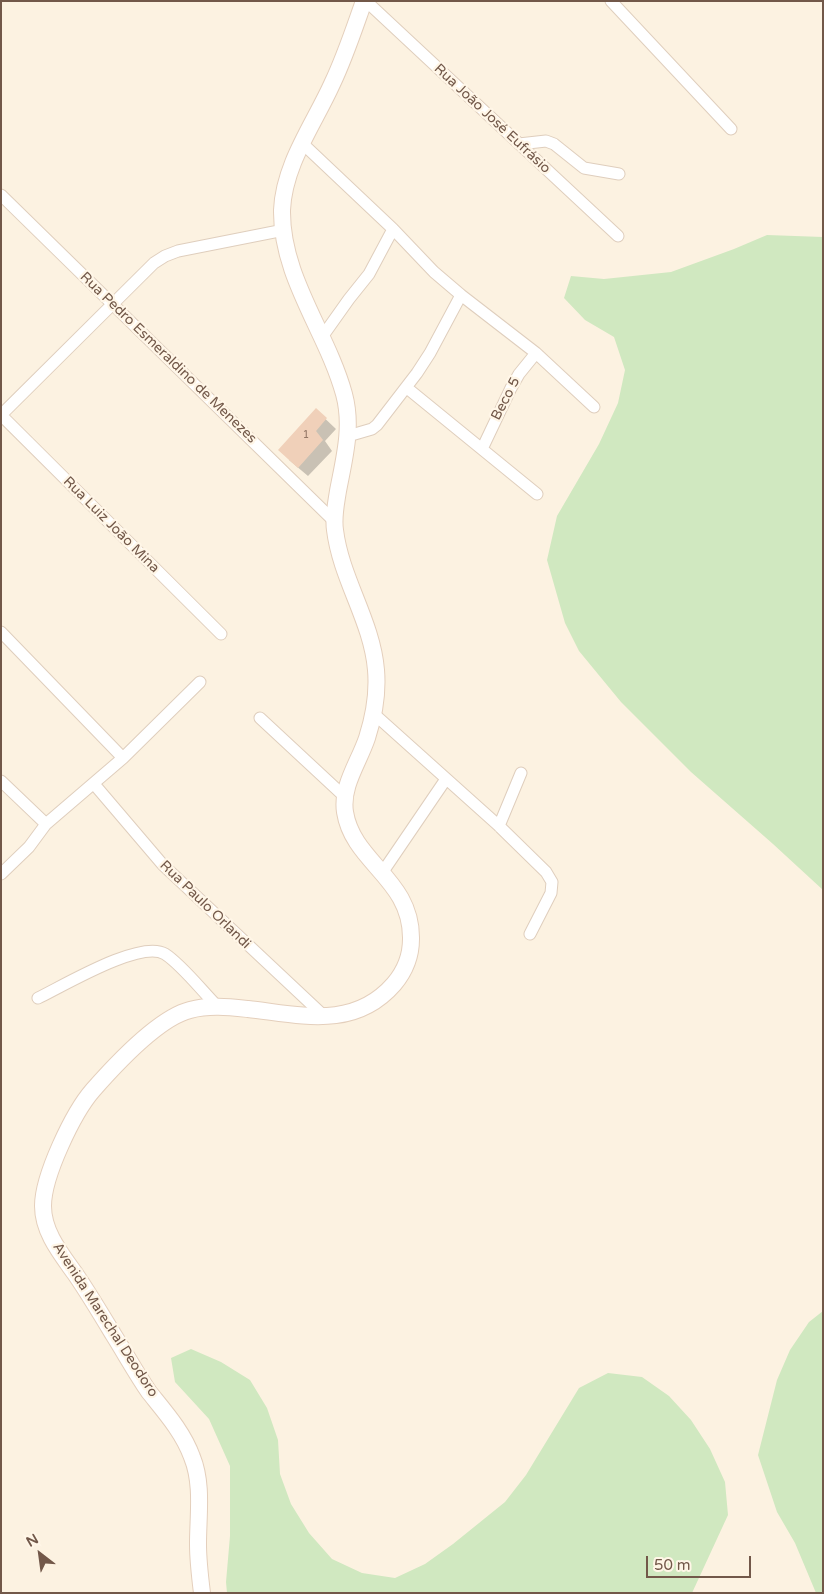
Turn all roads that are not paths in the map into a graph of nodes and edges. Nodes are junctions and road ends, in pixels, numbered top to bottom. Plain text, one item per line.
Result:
1 (365, 1) edge
2 (611, 1) edge
3 (731, 129) dead end
4 (302, 143) junction
5 (519, 144) junction
6 (619, 174) dead end
7 (1, 195) edge
8 (393, 229) junction
9 (284, 230) junction
10 (618, 236) dead end
11 (461, 295) junction
12 (113, 304) junction
13 (322, 337) junction
14 (536, 353) junction
15 (407, 388) junction
16 (594, 407) dead end
17 (1, 415) edge
18 (348, 436) junction
19 (482, 449) junction
20 (537, 494) dead end
21 (334, 521) junction
22 (1, 632) edge
23 (221, 634) dead end
24 (200, 682) dead end
25 (373, 712) junction
26 (260, 718) dead end
27 (123, 758) junction
28 (521, 773) dead end
29 (446, 779) junction
30 (1, 781) edge
31 (94, 784) junction
32 (345, 797) junction
33 (46, 824) junction
34 (499, 826) junction
35 (382, 873) junction
36 (1, 874) edge
37 (530, 934) dead end
38 (38, 998) dead end
39 (217, 1006) junction
40 (325, 1017) junction
41 (202, 1593) edge

1 - 4 street, Avenida Marechal Deodoro
1 - 5 street, Rua João José Eufrásio
2 - 3 street
4 - 8 street
4 - 9 street, Avenida Marechal Deodoro
5 - 6 street
5 - 10 street, Rua João José Eufrásio
7 - 12 street, Rua Pedro Esmeraldino de Menezes
8 - 11 street
8 - 13 street
9 - 12 street
9 - 13 street, Avenida Marechal Deodoro
11 - 14 street
11 - 15 street
12 - 17 street
12 - 21 street, Rua Pedro Esmeraldino de Menezes
13 - 18 street, Avenida Marechal Deodoro
14 - 16 street
14 - 19 street, Beco 5
15 - 18 street
15 - 19 street
17 - 23 street, Rua Luiz João Mina
18 - 21 street, Avenida Marechal Deodoro
19 - 20 street
21 - 25 street, Avenida Marechal Deodoro
22 - 27 street
24 - 27 street
25 - 29 street
25 - 32 street, Avenida Marechal Deodoro
26 - 32 street
27 - 31 street
28 - 34 street
29 - 34 street
29 - 35 street
30 - 33 street
31 - 33 street
31 - 40 street, Rua Paulo Orlandi
32 - 35 street, Avenida Marechal Deodoro
33 - 36 street
34 - 37 street
35 - 40 street, Avenida Marechal Deodoro
38 - 39 street
39 - 40 street, Avenida Marechal Deodoro
39 - 41 street, Avenida Marechal Deodoro

